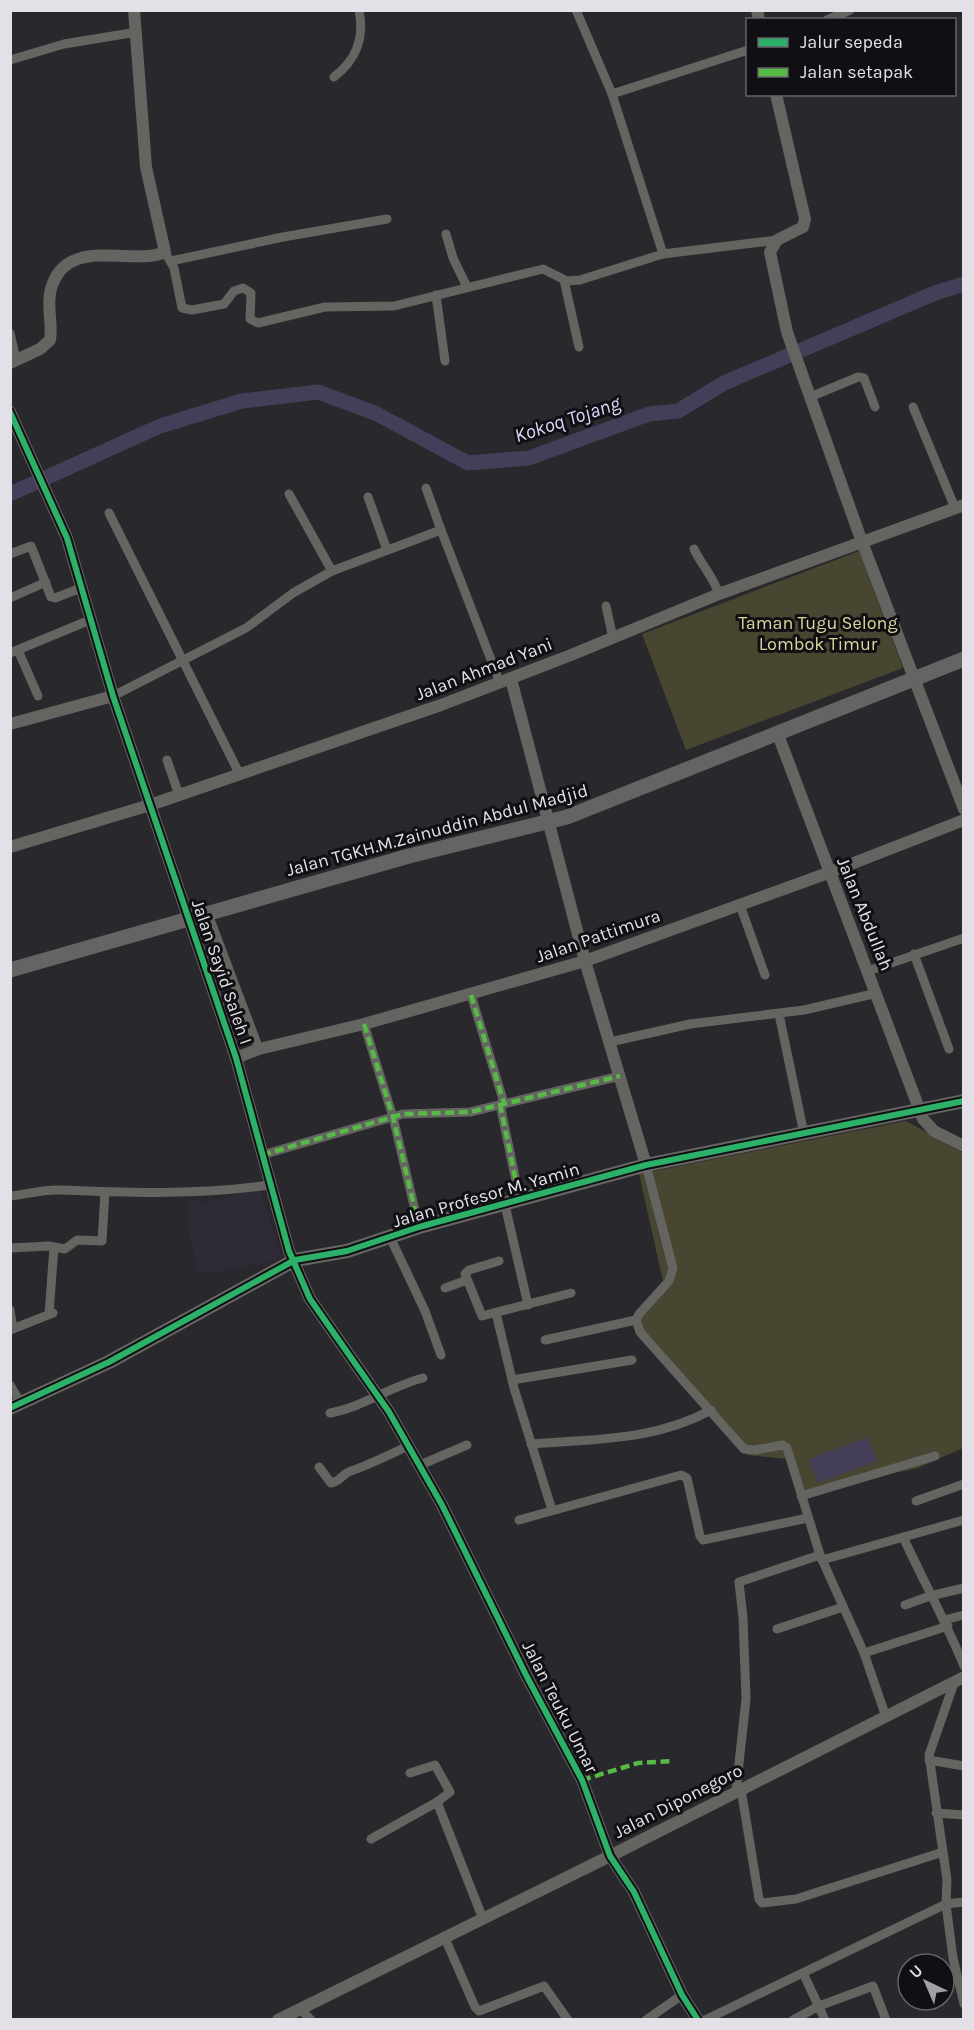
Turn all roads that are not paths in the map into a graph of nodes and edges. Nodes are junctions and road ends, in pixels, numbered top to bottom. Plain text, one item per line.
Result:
1 (134, 10) edge
2 (359, 10) edge
3 (576, 10) edge
4 (850, 10) edge
5 (832, 18) edge
6 (137, 32) junction
7 (746, 50) edge
8 (10, 60) edge
9 (334, 77) dead end
10 (612, 94) junction
11 (776, 96) edge
12 (387, 219) dead end
13 (446, 234) dead end
14 (777, 240) junction
15 (663, 254) junction
16 (168, 256) junction
17 (564, 280) junction
18 (466, 287) junction
19 (436, 295) junction
20 (11, 339) edge
21 (579, 346) dead end
22 (13, 361) edge
23 (445, 362) dead end
24 (808, 392) junction
25 (875, 407) dead end
26 (913, 407) dead end
27 (10, 411) edge
28 (426, 488) dead end
29 (289, 494) dead end
30 (368, 497) dead end
31 (959, 507) edge
32 (109, 513) dead end
33 (441, 530) junction
34 (862, 542) junction
35 (694, 549) dead end
36 (387, 550) junction
37 (10, 554) edge
38 (332, 571) junction
39 (46, 582) junction
40 (81, 588) junction
41 (719, 594) junction
42 (10, 598) edge
43 (606, 606) dead end
44 (90, 620) junction
45 (613, 638) junction
46 (14, 651) edge
47 (963, 659) edge
48 (185, 660) junction
49 (915, 678) junction
50 (506, 681) junction
51 (38, 696) dead end
52 (113, 696) junction
53 (10, 724) edge
54 (777, 732) junction
55 (167, 760) dead end
56 (240, 775) junction
57 (179, 795) junction
58 (150, 805) junction
59 (963, 809) edge
60 (963, 820) edge
61 (548, 824) junction
62 (10, 847) edge
63 (828, 873) junction
64 (740, 905) junction
65 (208, 914) junction
66 (189, 920) junction
67 (963, 938) edge
68 (914, 954) junction
69 (585, 962) junction
70 (10, 970) edge
71 (868, 971) junction
72 (765, 975) dead end
73 (877, 993) junction
74 (471, 995) junction
75 (779, 1014) junction
76 (364, 1024) junction
77 (610, 1042) junction
78 (259, 1048) junction
79 (949, 1049) dead end
80 (236, 1058) junction
81 (620, 1076) junction
82 (963, 1101) edge
83 (502, 1104) junction
84 (918, 1110) junction
85 (393, 1117) junction
86 (804, 1134) junction
87 (963, 1146) edge
88 (262, 1155) junction
89 (646, 1165) junction
90 (269, 1185) junction
91 (105, 1192) junction
92 (10, 1196) edge
93 (520, 1201) junction
94 (505, 1205) junction
95 (419, 1227) junction
96 (390, 1237) junction
97 (54, 1247) junction
98 (10, 1248) edge
99 (295, 1260) junction
100 (500, 1261) dead end
101 (467, 1280) junction
102 (445, 1288) dead end
103 (572, 1293) dead end
104 (528, 1305) junction
105 (10, 1310) edge
106 (496, 1313) junction
107 (636, 1320) junction
108 (12, 1330) edge
109 (546, 1340) dead end
110 (441, 1355) dead end
111 (632, 1360) dead end
112 (423, 1378) dead end
113 (512, 1380) junction
114 (10, 1385) edge
115 (377, 1396) junction
116 (16, 1406) edge
117 (711, 1410) junction
118 (330, 1413) dead end
119 (531, 1444) junction
120 (467, 1445) dead end
121 (408, 1446) junction
122 (935, 1456) dead end
123 (420, 1465) junction
124 (319, 1467) dead end
125 (963, 1484) edge
126 (801, 1496) junction
127 (916, 1501) dead end
128 (552, 1510) junction
129 (808, 1518) junction
130 (519, 1520) dead end
131 (963, 1520) edge
132 (903, 1537) junction
133 (821, 1558) junction
134 (963, 1588) edge
135 (930, 1596) junction
136 (905, 1605) dead end
137 (843, 1607) junction
138 (963, 1615) edge
139 (946, 1623) junction
140 (777, 1629) dead end
141 (864, 1653) junction
142 (963, 1666) edge
143 (959, 1680) edge
144 (886, 1717) junction
145 (930, 1760) junction
146 (963, 1766) edge
147 (410, 1773) dead end
148 (739, 1790) junction
149 (437, 1802) junction
150 (936, 1813) junction
151 (963, 1815) edge
152 (371, 1839) dead end
153 (943, 1852) junction
154 (610, 1856) junction
155 (963, 1902) edge
156 (946, 1904) junction
157 (483, 1919) junction
158 (444, 1936) junction
159 (803, 1973) junction
160 (682, 1995) junction
161 (963, 2004) edge
162 (819, 2006) junction
163 (300, 2009) junction
164 (278, 2019) edge
165 (311, 2019) edge
166 (568, 2019) edge
167 (646, 2019) edge
168 (698, 2019) edge
169 (705, 2019) edge
170 (793, 2019) edge
171 (825, 2019) edge
172 (886, 2019) edge

1 - 6 street
2 - 9 street
3 - 10 street
4 - 5 street
6 - 8 street
6 - 16 street
7 - 10 street
10 - 15 street
11 - 14 street
12 - 16 street
13 - 18 street
14 - 15 street
14 - 24 street
15 - 17 street
16 - 19 street
16 - 22 street
17 - 18 street
17 - 21 street
18 - 19 street
19 - 23 street
20 - 22 street
24 - 25 street
24 - 34 street
26 - 31 street
27 - 40 street, Jalan Sayid Saleh I
28 - 33 street
29 - 38 street
30 - 36 street
31 - 34 street, Jalan Ahmad Yani
32 - 48 street
33 - 36 street
33 - 50 street
34 - 41 street, Jalan Ahmad Yani
34 - 49 street
35 - 41 street
36 - 38 street
37 - 39 street
38 - 48 street
39 - 40 street
39 - 42 street
40 - 44 street, Jalan Sayid Saleh I
41 - 45 street, Jalan Ahmad Yani
43 - 45 street
44 - 46 street
44 - 52 street, Jalan Sayid Saleh I
45 - 50 street, Jalan Ahmad Yani
46 - 51 street
47 - 49 main road, Jalan TGKH.M.Zainuddin Abdul Madjid
48 - 52 street
48 - 56 street
49 - 54 main road, Jalan TGKH.M.Zainuddin Abdul Madjid
49 - 59 street
50 - 56 street, Jalan Ahmad Yani
50 - 61 street
52 - 53 street
52 - 58 street, Jalan Sayid Saleh I
54 - 61 main road, Jalan TGKH.M.Zainuddin Abdul Madjid
54 - 63 street, Jalan Abdullah
55 - 57 street
56 - 57 street, Jalan Ahmad Yani
57 - 58 street, Jalan Ahmad Yani
58 - 62 street, Jalan Ahmad Yani
58 - 66 street, Jalan Sayid Saleh I
60 - 63 street, Jalan Pattimura
61 - 65 main road, Jalan TGKH.M.Zainuddin Abdul Madjid
61 - 69 street
63 - 64 street, Jalan Pattimura
63 - 71 street, Jalan Abdullah
64 - 69 street, Jalan Pattimura
64 - 72 street
65 - 66 main road, Jalan TGKH.M.Zainuddin Abdul Madjid
65 - 78 street
66 - 70 main road, Jalan TGKH.M.Zainuddin Abdul Madjid
66 - 80 street, Jalan Sayid Saleh I
67 - 68 street
68 - 71 street
68 - 79 street
69 - 74 street, Jalan Pattimura
69 - 77 street
71 - 73 street, Jalan Abdullah
73 - 75 street
73 - 84 street, Jalan Abdullah
74 - 76 street, Jalan Pattimura
74 - 83 street
75 - 77 street
75 - 86 street
76 - 78 street, Jalan Pattimura
76 - 85 street
77 - 81 street
78 - 80 street, Jalan Pattimura
80 - 88 street, Jalan Sayid Saleh I
81 - 83 street
81 - 89 street
82 - 84 main road, Jalan Profesor M. Yamin
83 - 85 street
83 - 93 street
84 - 86 main road, Jalan Profesor M. Yamin
84 - 87 street
85 - 88 street
85 - 95 street
86 - 89 main road, Jalan Profesor M. Yamin
88 - 90 street, Jalan Sayid Saleh I
89 - 93 main road, Jalan Profesor M. Yamin
89 - 107 street
90 - 91 street
90 - 99 street, Jalan Sayid Saleh I
91 - 92 street
91 - 97 street
93 - 94 main road, Jalan Profesor M. Yamin
94 - 95 main road, Jalan Profesor M. Yamin
94 - 104 street
95 - 96 main road, Jalan Profesor M. Yamin
96 - 99 main road, Jalan Profesor M. Yamin
96 - 110 street
97 - 98 street
97 - 108 street
99 - 115 street, Jalan Sayid Saleh I
99 - 116 main road, Jalan Profesor M. Yamin
100 - 101 street
101 - 102 street
101 - 106 street
103 - 104 street
104 - 106 street
105 - 108 street
106 - 113 street
107 - 109 street
107 - 117 street
111 - 113 street
112 - 115 street
113 - 119 street
114 - 116 street
115 - 118 street
115 - 121 street, Jalan Teuku Umar
117 - 119 street
117 - 126 street
119 - 128 street
120 - 123 street
121 - 123 street, Jalan Teuku Umar
121 - 124 street
122 - 126 street
123 - 154 street, Jalan Teuku Umar
125 - 127 street
126 - 129 street
128 - 129 street
128 - 130 street
129 - 133 street
131 - 132 street
132 - 133 street
132 - 135 street
133 - 137 street
133 - 148 street
134 - 135 street
135 - 136 street
135 - 139 street
137 - 140 street
137 - 141 street
138 - 139 street
139 - 141 street
139 - 142 street
141 - 144 street
143 - 144 street, Jalan Diponegoro
143 - 145 street
144 - 148 street, Jalan Diponegoro
145 - 146 street
145 - 150 street
147 - 149 street
148 - 153 street
148 - 154 street, Jalan Diponegoro
149 - 152 street
149 - 157 street
150 - 151 street
150 - 153 street
153 - 156 street
154 - 157 street, Jalan Diponegoro
154 - 160 street, Jalan Teuku Umar
155 - 156 street
156 - 159 street
156 - 161 street
157 - 158 street, Jalan Diponegoro
158 - 163 street, Jalan Diponegoro
158 - 166 street
159 - 162 street
159 - 169 street
160 - 167 street
160 - 168 street, Jalan Teuku Umar
162 - 170 street
162 - 171 street
162 - 172 street
163 - 164 street, Jalan Diponegoro
163 - 165 street

